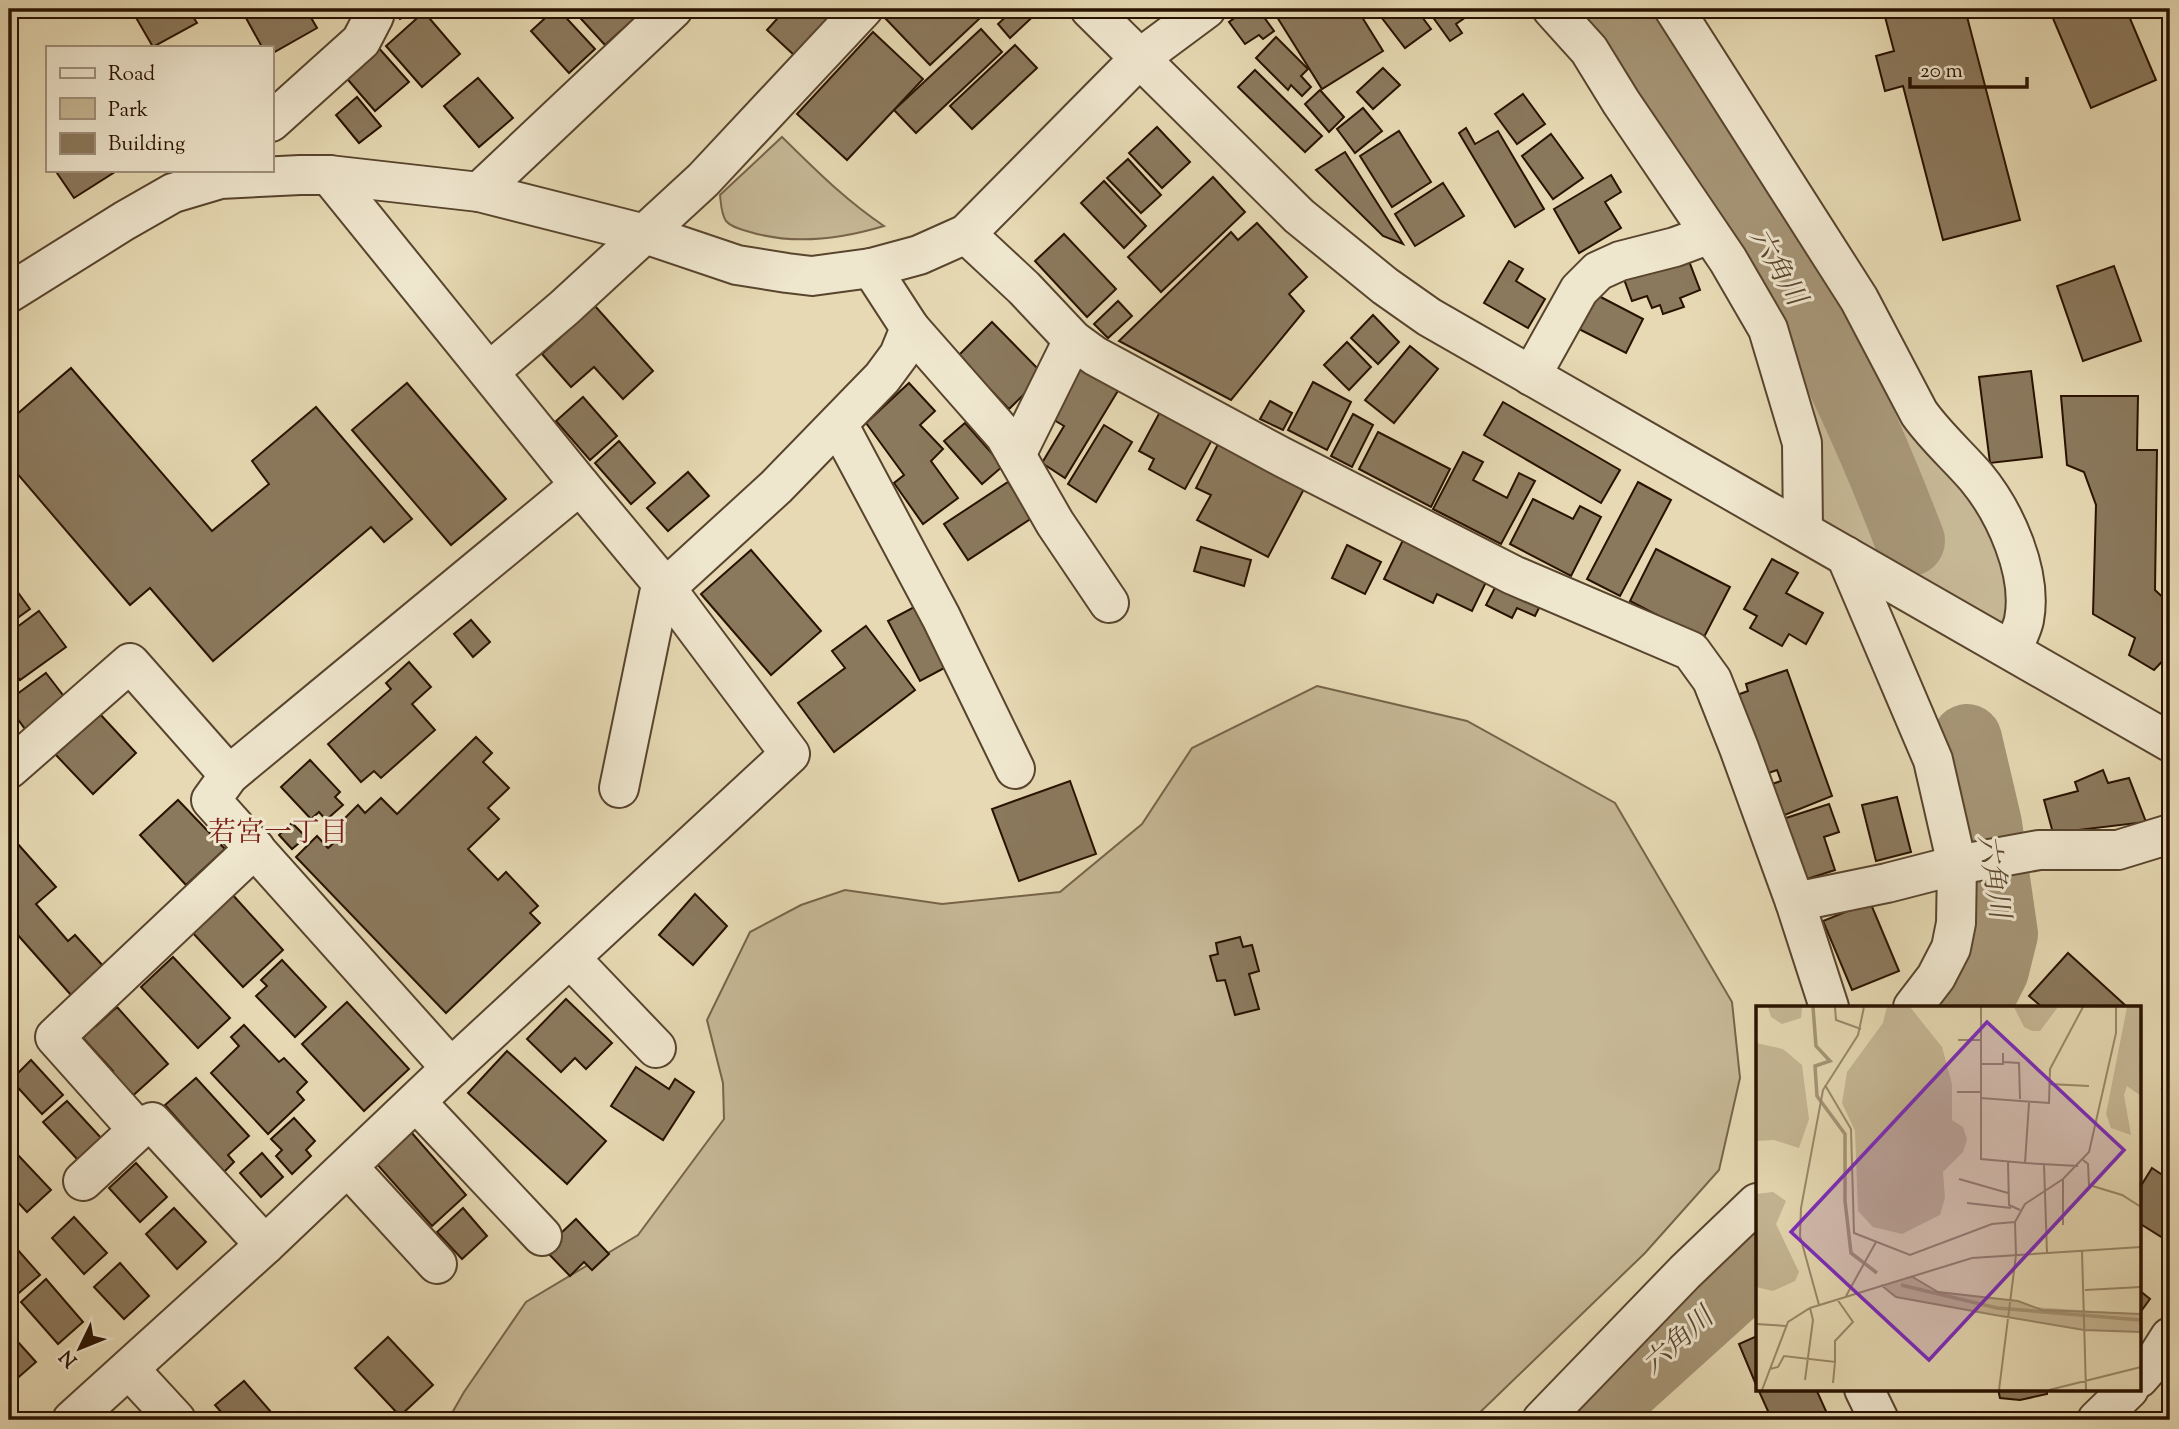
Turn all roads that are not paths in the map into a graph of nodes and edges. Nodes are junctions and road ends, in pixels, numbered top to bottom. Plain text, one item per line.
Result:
1 (370, 9) edge
2 (673, 9) edge
3 (863, 9) edge
4 (1090, 9) edge
5 (1206, 9) edge
6 (1552, 9) edge
7 (1674, 9) edge
8 (1140, 58) junction
9 (273, 120) edge
10 (267, 173) edge
11 (329, 175) junction
12 (479, 192) junction
13 (645, 234) junction
14 (966, 234) junction
15 (1710, 234) junction
16 (872, 268) junction
17 (9, 293) edge
18 (910, 328) junction
19 (1073, 341) junction
20 (489, 372) junction
21 (1531, 376) junction
22 (838, 424) junction
23 (1016, 455) junction
24 (580, 485) junction
25 (1803, 531) junction
26 (1846, 556) junction
27 (665, 587) junction
28 (1109, 603) dead end
29 (2012, 650) junction
30 (2170, 742) edge
31 (12, 759) edge
32 (1015, 769) dead end
33 (229, 775) junction
34 (619, 789) dead end
35 (2170, 834) edge
36 (255, 848) junction
37 (1957, 864) junction
38 (1795, 902) junction
39 (570, 958) junction
40 (1829, 1006) edge
41 (1914, 1006) edge
42 (656, 1048) dead end
43 (451, 1069) junction
44 (416, 1102) junction
45 (138, 1130) junction
46 (348, 1167) junction
47 (83, 1181) dead end
48 (1756, 1204) edge
49 (542, 1236) dead end
50 (265, 1245) junction
51 (437, 1264) dead end
52 (2170, 1337) edge
53 (129, 1369) junction
54 (2140, 1377) edge
55 (1864, 1390) edge
56 (2128, 1390) edge
57 (72, 1420) edge
58 (176, 1420) edge
59 (1542, 1420) edge
60 (1879, 1420) edge
61 (2097, 1420) edge

1 - 9 street
2 - 12 street
3 - 13 street
4 - 8 street
5 - 8 street
6 - 15 street
7 - 29 street
8 - 14 street
8 - 21 street
10 - 11 street
10 - 17 street
11 - 12 street
11 - 20 street
12 - 13 street
13 - 16 street
13 - 20 street
14 - 16 street
14 - 19 street
15 - 21 street
15 - 25 street
16 - 18 street
18 - 22 street
18 - 23 street
19 - 23 street
19 - 38 street
20 - 24 street
21 - 25 street
22 - 27 street
22 - 32 street
23 - 28 street
24 - 27 street
24 - 33 street
25 - 26 street
26 - 29 street
26 - 37 street
27 - 34 street
27 - 39 street
29 - 30 street
31 - 33 street
33 - 36 street
35 - 37 street
36 - 43 street
36 - 45 street
37 - 38 street
37 - 41 street
38 - 40 street
39 - 42 street
39 - 43 street
43 - 44 street
44 - 46 street
44 - 49 street
45 - 47 street
45 - 50 street
46 - 50 street
46 - 51 street
48 - 59 street
50 - 53 street
52 - 54 street
53 - 57 street
53 - 58 street
55 - 60 street
56 - 61 street

